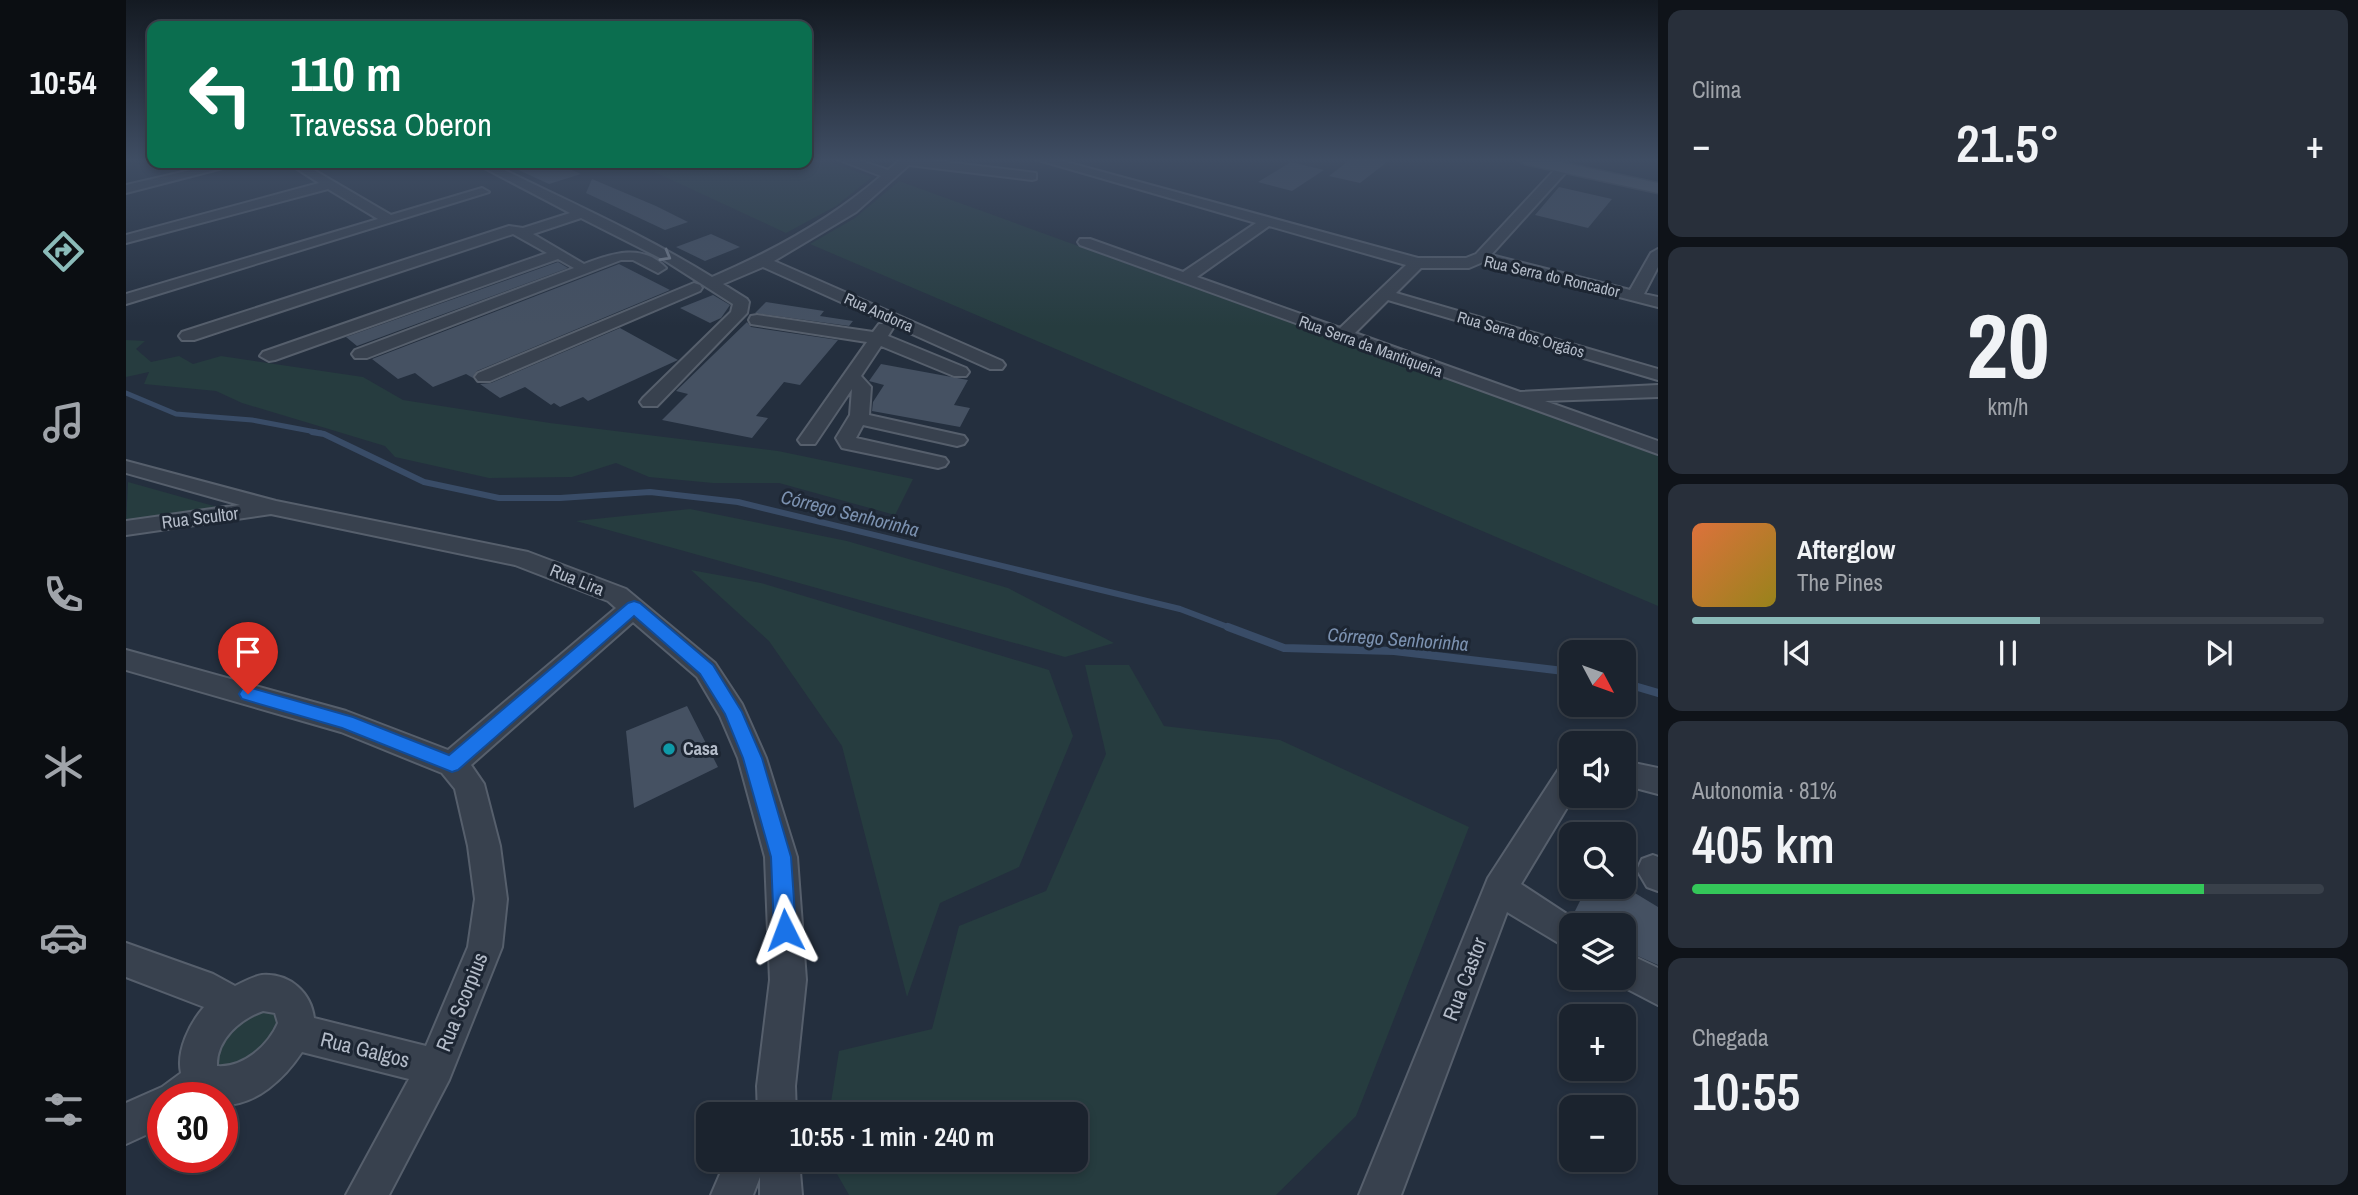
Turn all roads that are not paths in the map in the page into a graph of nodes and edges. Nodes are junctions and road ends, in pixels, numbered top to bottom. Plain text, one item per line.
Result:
1 (216, 215) edge
2 (381, 215) edge
3 (407, 215) edge
4 (576, 215) edge
5 (589, 215) edge
6 (842, 215) edge
7 (1236, 215) edge
8 (1517, 215) edge
9 (390, 220) junction
10 (1265, 223) junction
11 (522, 233) junction
12 (126, 239) edge
13 (1086, 242) dead end
14 (1658, 253) edge
15 (559, 254) junction
16 (1481, 257) junction
17 (763, 261) junction
18 (1417, 263) junction
19 (577, 264) dead end
20 (1185, 278) junction
21 (702, 286) junction
22 (1383, 294) junction
23 (1635, 296) junction
24 (126, 299) edge
25 (1658, 302) edge
26 (891, 318) junction
27 (757, 320) dead end
28 (188, 336) dead end
29 (1342, 336) junction
30 (877, 338) junction
31 (361, 354) dead end
32 (269, 356) dead end
33 (996, 365) dead end
34 (960, 372) dead end
35 (1658, 375) edge
36 (484, 377) dead end
37 (849, 379) junction
38 (1658, 391) edge
39 (1514, 397) junction
40 (650, 402) dead end
41 (859, 416) junction
42 (808, 440) dead end
43 (957, 440) dead end
44 (1658, 448) edge
45 (938, 462) dead end
46 (126, 467) edge
47 (275, 508) junction
48 (126, 528) edge
49 (634, 607) junction
50 (126, 660) edge
51 (452, 764) junction
52 (1636, 776) edge
53 (1658, 781) edge
54 (1559, 795) edge
55 (1500, 889) junction
56 (1559, 927) edge
57 (126, 960) edge
58 (1636, 975) edge
59 (1658, 987) edge
60 (233, 1006) junction
61 (294, 1032) junction
62 (436, 1068) junction
63 (194, 1082) edge
64 (238, 1082) edge
65 (772, 1102) edge
66 (147, 1114) edge
67 (126, 1124) edge
68 (741, 1172) edge
69 (780, 1172) edge
70 (367, 1195) edge
71 (732, 1195) edge
72 (781, 1195) edge
73 (1380, 1195) edge

1 - 12 street
2 - 9 street
3 - 9 street
4 - 11 street
5 -> 21 street
6 - 17 street
7 - 10 street, Rua Serra do Roncador
8 - 16 street
9 - 24 street
10 - 18 street, Rua Serra do Roncador
10 - 20 street
11 - 15 street
11 - 28 street
13 - 20 street, Rua Serra da Mantiqueira
14 - 23 street
15 - 19 street
15 - 32 street
16 - 18 street, Rua Serra do Roncador
16 - 23 street, Rua Serra do Roncador
17 - 21 street
17 - 26 street, Rua Andorra
18 - 22 street
20 - 29 street, Rua Serra da Mantiqueira
21 - 31 street
21 - 36 street
21 - 40 street
22 - 29 street
22 - 35 street, Rua Serra dos Orgãos
23 - 25 street, Rua Serra do Roncador
26 - 30 street
26 - 33 street, Rua Andorra
27 - 30 street
29 - 39 street, Rua Serra da Mantiqueira
30 - 34 street
30 - 37 street
37 - 41 street
37 - 42 street
38 - 39 street
39 - 44 street, Rua Serra da Mantiqueira
41 - 43 street
41 - 45 street
46 - 47 street, Rua Lira
47 - 48 street, Rua Scultor
47 - 49 street, Rua Lira
49 - 51 street
49 - 65 street, Rua Lira
50 - 51 street
51 - 62 street, Rua Scorpius
52 - 53 street
54 - 55 street, Rua Castor
55 - 56 street
55 - 73 street, Rua Castor
57 - 60 street
58 - 59 street
60 - 61 street
60 - 63 street
61 - 62 street, Rua Galgos
61 - 64 street
62 - 70 street, Rua Scorpius
66 - 67 street
68 - 71 street
69 - 72 street

